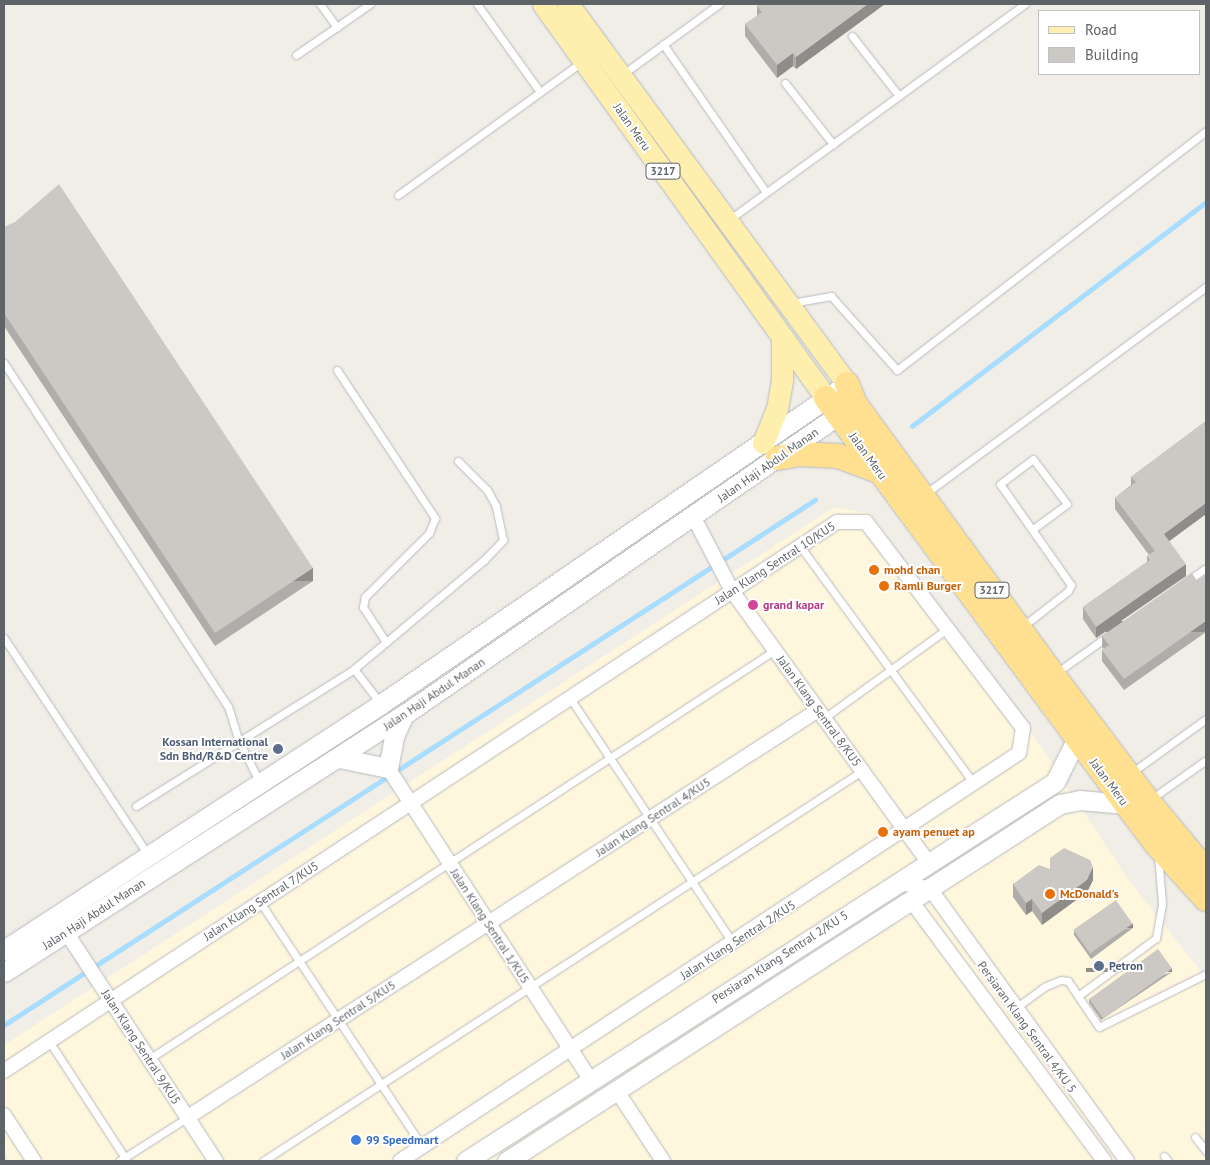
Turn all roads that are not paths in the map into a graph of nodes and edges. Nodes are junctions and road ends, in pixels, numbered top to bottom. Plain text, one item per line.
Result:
1 (320, 4) edge
2 (370, 4) edge
3 (477, 4) edge
4 (543, 4) edge
5 (568, 4) edge
6 (719, 4) edge
7 (1025, 4) edge
8 (337, 27) junction
9 (852, 36) dead end
10 (663, 44) junction
11 (296, 55) dead end
12 (584, 60) junction
13 (620, 75) junction
14 (785, 83) dead end
15 (540, 92) junction
16 (899, 96) junction
17 (1206, 130) edge
18 (833, 144) junction
19 (766, 192) junction
20 (398, 195) dead end
21 (728, 221) junction
22 (1206, 287) edge
23 (788, 304) junction
24 (782, 338) junction
25 (4, 363) edge
26 (336, 370) dead end
27 (842, 400) junction
28 (771, 451) junction
29 (458, 460) dead end
30 (879, 471) junction
31 (923, 496) junction
32 (693, 516) junction
33 (1033, 529) junction
34 (800, 546) junction
35 (1206, 568) edge
36 (1182, 585) edge
37 (732, 591) junction
38 (947, 629) junction
39 (1020, 629) junction
40 (1118, 630) edge
41 (4, 638) edge
42 (386, 642) junction
43 (775, 650) junction
44 (354, 669) junction
45 (891, 670) junction
46 (1053, 675) junction
47 (570, 698) junction
48 (381, 704) junction
49 (405, 714) junction
50 (821, 714) junction
51 (1206, 719) edge
52 (1077, 738) junction
53 (238, 739) junction
54 (339, 758) junction
55 (610, 758) junction
56 (1205, 763) edge
57 (388, 768) junction
58 (862, 771) junction
59 (1128, 775) junction
60 (261, 784) junction
61 (974, 784) junction
62 (411, 802) junction
63 (1137, 803) junction
64 (136, 806) dead end
65 (650, 819) junction
66 (905, 830) junction
67 (1157, 845) junction
68 (149, 856) junction
69 (450, 862) junction
70 (928, 862) junction
71 (1204, 867) edge
72 (692, 882) junction
73 (890, 886) junction
74 (930, 890) junction
75 (1206, 899) edge
76 (260, 902) junction
77 (912, 902) junction
78 (488, 923) junction
79 (66, 932) junction
80 (810, 937) junction
81 (732, 943) junction
82 (4, 950) edge
83 (823, 959) junction
84 (299, 961) junction
85 (4, 972) edge
86 (1206, 974) edge
87 (530, 987) junction
88 (1078, 996) junction
89 (111, 1000) junction
90 (1014, 1009) junction
91 (338, 1020) junction
92 (49, 1041) junction
93 (570, 1049) junction
94 (149, 1059) junction
95 (4, 1071) edge
96 (1062, 1075) junction
97 (590, 1080) junction
98 (381, 1084) junction
99 (1046, 1085) junction
100 (617, 1091) junction
101 (4, 1115) edge
102 (188, 1117) junction
103 (1195, 1137) dead end
104 (422, 1146) junction
105 (1206, 1151) edge
106 (1123, 1156) edge
107 (124, 1160) edge
108 (34, 1161) edge
109 (216, 1161) edge
110 (263, 1161) edge
111 (400, 1161) edge
112 (466, 1161) edge
113 (506, 1161) edge
114 (663, 1161) edge
115 (1103, 1161) edge

1 - 8 lane
2 - 8 lane
3 - 15 lane
4 - 12 main road, Jalan Meru / 3217
5 - 13 main road, Jalan Meru / 3217
6 - 10 lane
7 - 16 lane
8 - 11 lane
9 - 16 lane
10 - 13 lane
10 - 19 lane
12 - 15 lane
12 - 24 main road, Jalan Meru / 3217
13 - 21 main road, Jalan Meru / 3217
14 - 18 lane
15 - 20 lane
16 - 18 lane
17 - 23 lane
18 - 19 lane
19 - 21 lane
21 - 23 main road, Jalan Meru / 3217
22 - 31 lane
23 - 27 main road, Jalan Meru / 3217
24 - 27 main road, Jalan Meru / 3217
24 - 28 main road
25 - 53 lane
26 - 42 lane
27 - 28 street, Jalan Haji Abdul Manan
27 - 30 highway, Jalan Meru / 3217
27 - 31 highway, Jalan Meru / 3217
28 - 30 highway
28 - 32 street, Jalan Haji Abdul Manan
28 - 48 street, Jalan Haji Abdul Manan
29 - 42 lane
30 - 52 highway, Jalan Meru / 3217
31 - 39 highway, Jalan Meru / 3217
32 - 37 street, Jalan Klang Sentral 8/KU5
32 - 49 street, Jalan Haji Abdul Manan
33 - 33 lane
33 - 39 lane
34 - 37 street, Jalan Klang Sentral 10/KU5
34 - 38 street, Jalan Klang Sentral 10/KU5
34 - 45 lane
35 - 36 lane
37 - 43 street, Jalan Klang Sentral 8/KU5
37 - 47 street, Jalan Klang Sentral 10/KU5
38 - 45 lane
38 - 61 street, Jalan Klang Sentral 10/KU5
39 - 46 highway, Jalan Meru / 3217
40 - 46 lane
41 - 68 lane
42 - 44 lane
43 - 50 street, Jalan Klang Sentral 8/KU5
43 - 55 lane
44 - 48 lane
44 - 53 lane
45 - 50 lane
45 - 61 lane
46 - 59 highway, Jalan Meru / 3217
47 - 55 lane
47 - 62 street, Jalan Klang Sentral 10/KU5
48 - 60 street, Jalan Haji Abdul Manan
49 - 54 street, Jalan Haji Abdul Manan
49 - 57 street
50 - 58 street, Jalan Klang Sentral 8/KU5
50 - 65 street, Jalan Klang Sentral 4/KU5
51 - 59 lane
52 - 63 highway, Jalan Meru / 3217
52 - 70 street, Persiaran Klang Sentral 2/KU 5
53 - 60 lane
53 - 64 lane
54 - 57 street
54 - 79 street, Jalan Haji Abdul Manan
55 - 65 lane
55 - 69 lane
56 - 63 lane
57 - 62 street, Jalan Klang Sentral 1/KU5
58 - 66 street, Jalan Klang Sentral 8/KU5
58 - 72 lane
59 - 63 highway, Jalan Meru / 3217
60 - 68 street, Jalan Haji Abdul Manan
61 - 66 street, Jalan Klang Sentral 10/KU5
62 - 69 street, Jalan Klang Sentral 1/KU5
62 - 76 street, Jalan Klang Sentral 7/KU5
63 - 67 highway, Jalan Meru / 3217
63 - 71 highway, Jalan Meru / 3217
63 - 74 street, Persiaran Klang Sentral 2/KU 5
65 - 72 lane
65 - 78 street, Jalan Klang Sentral 4/KU5
66 - 70 street, Jalan Klang Sentral 8/KU5
66 - 81 street, Jalan Klang Sentral 2/KU5
67 - 75 highway, Jalan Meru / 3217
67 - 88 lane
68 - 82 street, Jalan Haji Abdul Manan
69 - 78 street, Jalan Klang Sentral 1/KU5
69 - 84 lane
70 - 73 street, Persiaran Klang Sentral 2/KU 5
72 - 81 lane
72 - 87 lane
73 - 74 street
73 - 80 street, Persiaran Klang Sentral 2/KU 5
74 - 77 street, Persiaran Klang Sentral 2/KU 5
74 - 90 street, Persiaran Klang Sentral 4/KU 5
76 - 84 lane
76 - 89 street, Jalan Klang Sentral 7/KU5
77 - 83 street, Persiaran Klang Sentral 2/KU 5
77 - 99 street, Persiaran Klang Sentral 4/KU 5
78 - 87 street, Jalan Klang Sentral 1/KU5
78 - 91 street, Jalan Klang Sentral 5/KU5
79 - 85 street, Jalan Haji Abdul Manan
79 - 89 street, Jalan Klang Sentral 9/KU5
80 - 83 street
80 - 97 street, Persiaran Klang Sentral 2/KU 5
81 - 93 street, Jalan Klang Sentral 2/KU5
83 - 100 street, Persiaran Klang Sentral 2/KU 5
84 - 91 lane
84 - 94 lane
86 - 88 lane
87 - 93 street, Jalan Klang Sentral 1/KU5
87 - 98 lane
88 - 90 lane
89 - 92 street, Jalan Klang Sentral 7/KU5
89 - 94 street, Jalan Klang Sentral 9/KU5
90 - 96 street, Persiaran Klang Sentral 4/KU 5
91 - 98 lane
91 - 102 street, Jalan Klang Sentral 5/KU5
92 - 95 street, Jalan Klang Sentral 7/KU5
92 - 107 lane
93 - 97 street, Jalan Klang Sentral 1/KU5
93 - 104 street, Jalan Klang Sentral 2/KU5
94 - 102 street, Jalan Klang Sentral 9/KU5
96 - 99 street
96 - 106 street, Persiaran Klang Sentral 4/KU 5
97 - 112 street, Persiaran Klang Sentral 2/KU 5
98 - 104 lane
98 - 110 lane
99 - 115 street, Persiaran Klang Sentral 4/KU 5
100 - 113 street, Persiaran Klang Sentral 2/KU 5
100 - 114 street
101 - 108 street
102 - 107 lane
102 - 109 street, Jalan Klang Sentral 9/KU5
103 - 105 lane
104 - 111 street, Jalan Klang Sentral 2/KU5

